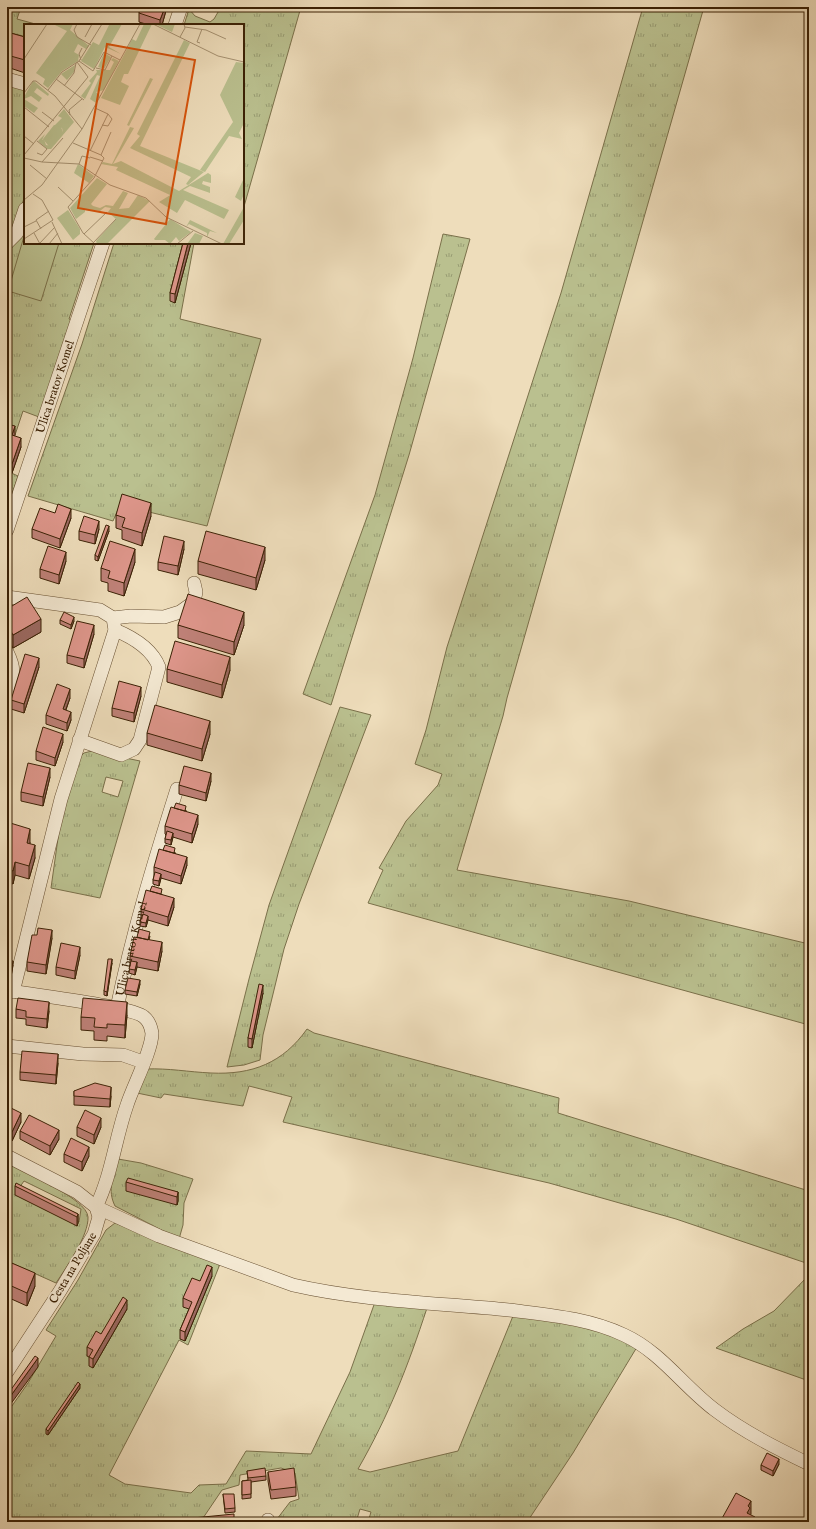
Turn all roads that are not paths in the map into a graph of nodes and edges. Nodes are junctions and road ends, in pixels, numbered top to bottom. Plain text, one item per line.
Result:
1 (180, 7) edge
2 (175, 24) edge
3 (7, 79) edge
4 (24, 84) edge
5 (24, 212) edge
6 (7, 243) edge
7 (103, 244) edge
8 (7, 530) edge
9 (194, 583) dead end
10 (7, 597) edge
11 (114, 624) junction
12 (7, 652) edge
13 (7, 692) edge
14 (79, 740) junction
15 (177, 789) dead end
16 (10, 991) edge
17 (117, 1008) junction
18 (7, 1046) edge
19 (7, 1055) edge
20 (23, 1057) edge
21 (143, 1062) junction
22 (7, 1156) edge
23 (96, 1207) junction
24 (7, 1372) edge
25 (809, 1464) edge

1 - 2 street
3 - 4 street
5 - 6 street
7 - 8 street, Ulica bratov Komel
9 - 11 street
10 - 11 street
11 - 14 street, Ulica bratov Komel
11 - 14 street
12 - 13 street
14 - 16 street, Ulica bratov Komel
15 - 17 street, Ulica bratov Komel
16 - 17 street, Ulica bratov Komel
17 - 21 street
18 - 21 street
19 - 20 street
21 - 23 street
22 - 23 street
23 - 24 street, Cesta na Poljane
23 - 25 street

